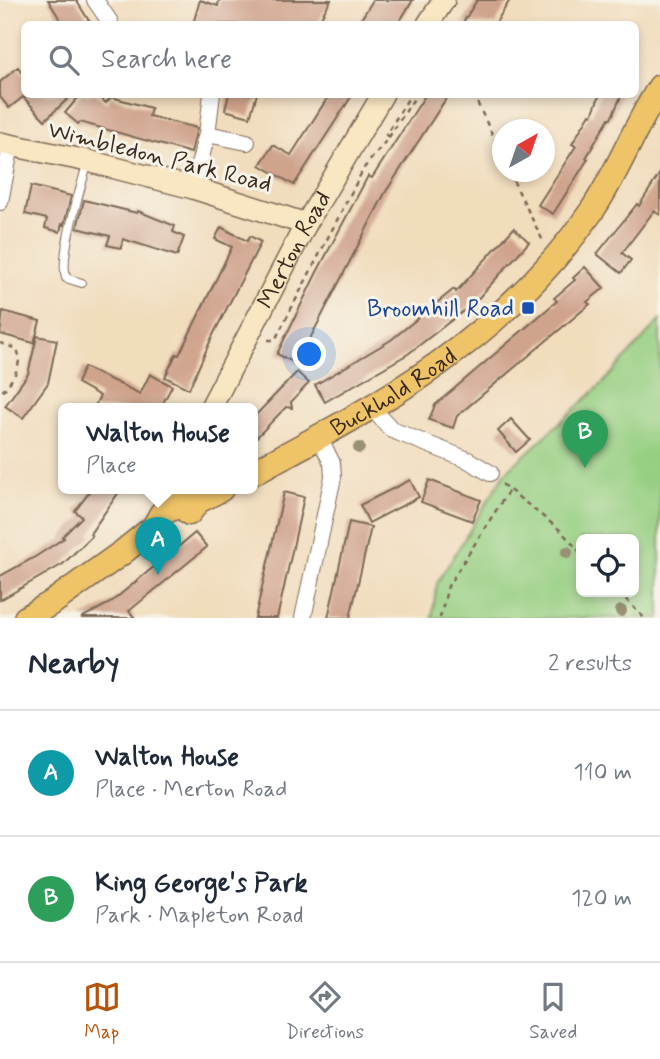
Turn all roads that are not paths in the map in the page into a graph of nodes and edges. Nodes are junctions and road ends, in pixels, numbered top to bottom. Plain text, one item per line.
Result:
1 (95, 0) edge
2 (444, 0) edge
3 (109, 21) edge
4 (430, 21) edge
5 (660, 87) edge
6 (212, 98) edge
7 (381, 98) edge
8 (207, 134) junction
9 (247, 142) dead end
10 (6, 144) edge
11 (88, 161) junction
12 (192, 188) junction
13 (0, 202) edge
14 (306, 223) junction
15 (82, 284) dead end
16 (214, 403) edge
17 (372, 408) junction
18 (319, 437) junction
19 (258, 469) edge
20 (490, 473) road end
21 (194, 495) edge
22 (172, 498) edge
23 (154, 527) junction
24 (26, 618) edge
25 (303, 618) edge

1 - 3 street
2 - 4 street
5 - 17 main road, Buckhold Road
6 - 8 street
7 - 14 street, Merton Road
8 - 9 street
8 - 12 street
10 - 11 street, Wimbledon Park Road
10 - 13 street
11 - 12 street, Wimbledon Park Road
11 - 15 lane
12 - 14 street, Wimbledon Park Road
14 - 16 street, Merton Road
17 - 18 main road, Buckhold Road
17 - 20 street
18 - 19 main road, Buckhold Road
18 - 25 street
21 - 22 main road
21 - 23 main road
22 - 23 main road
23 - 24 main road

